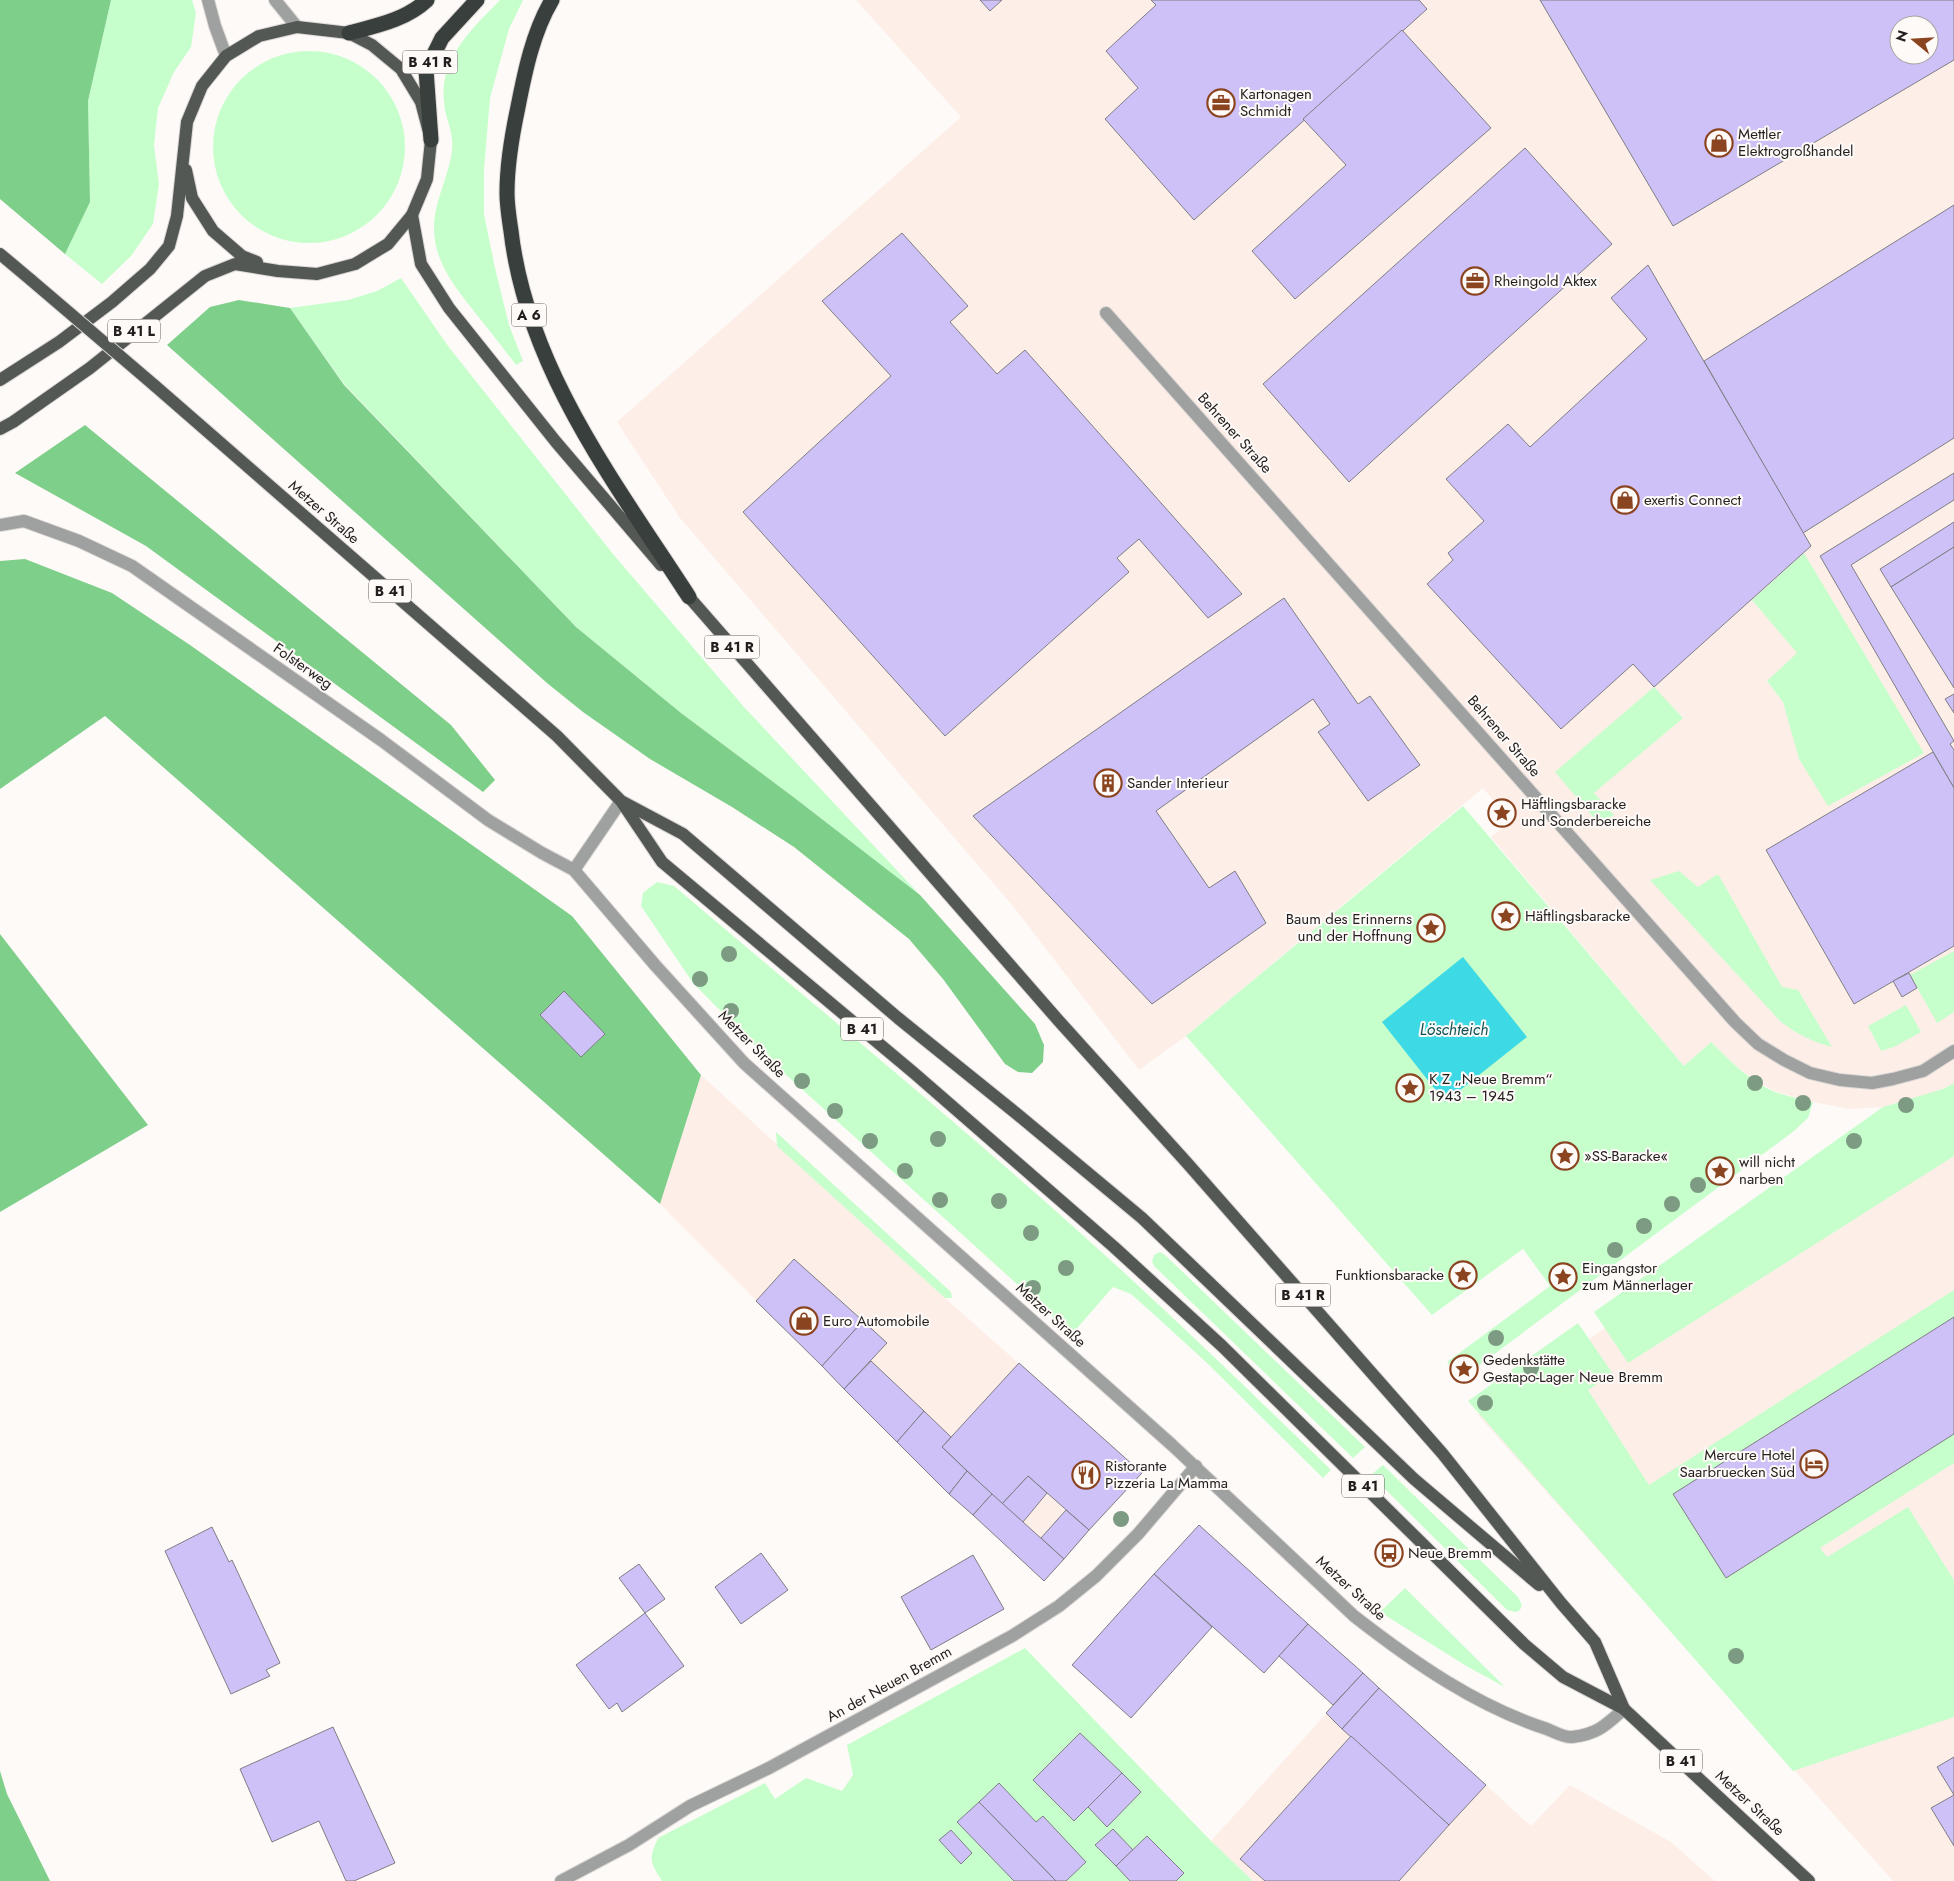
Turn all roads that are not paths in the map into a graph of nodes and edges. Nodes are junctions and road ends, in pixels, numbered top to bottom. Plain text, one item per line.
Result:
1 (208, 0) edge
2 (275, 0) edge
3 (427, 0) edge
4 (477, 0) edge
5 (552, 0) edge
6 (297, 27) junction
7 (349, 33) junction
8 (226, 56) junction
9 (430, 140) junction
10 (184, 160) junction
11 (412, 215) junction
12 (0, 254) edge
13 (278, 271) junction
14 (1106, 313) dead end
15 (0, 380) edge
16 (0, 429) edge
17 (0, 524) edge
18 (689, 597) junction
19 (621, 801) junction
20 (574, 870) junction
21 (1954, 1051) edge
22 (1196, 1466) junction
23 (1561, 1603) junction
24 (1624, 1709) junction
25 (561, 1881) edge
26 (1809, 1881) edge

1 - 8 street
2 - 6 street
3 - 7 highway
4 - 9 highway, B 41 R
5 - 18 highway, A 6
6 - 7 main road
6 - 8 main road
7 - 9 main road
8 - 10 main road
9 - 11 main road
10 - 13 main road
10 - 15 main road, B 41 L
11 - 13 main road
11 - 18 main road, B 41 R
12 - 19 main road, Metzer Straße / B 41, bridge
13 - 16 main road, B 41 L
14 - 21 street, Behrener Straße
17 - 20 street, Folsterweg
18 - 23 main road, Metzer Straße / B 41 R
19 - 20 street
19 - 23 main road, Metzer Straße / B 41
19 - 24 main road, Metzer Straße / B 41
20 - 22 street, Metzer Straße
22 - 24 street, Metzer Straße
22 - 25 street, An der Neuen Bremm
23 - 24 main road, Metzer Straße / B 41
24 - 26 main road, Metzer Straße / B 41

